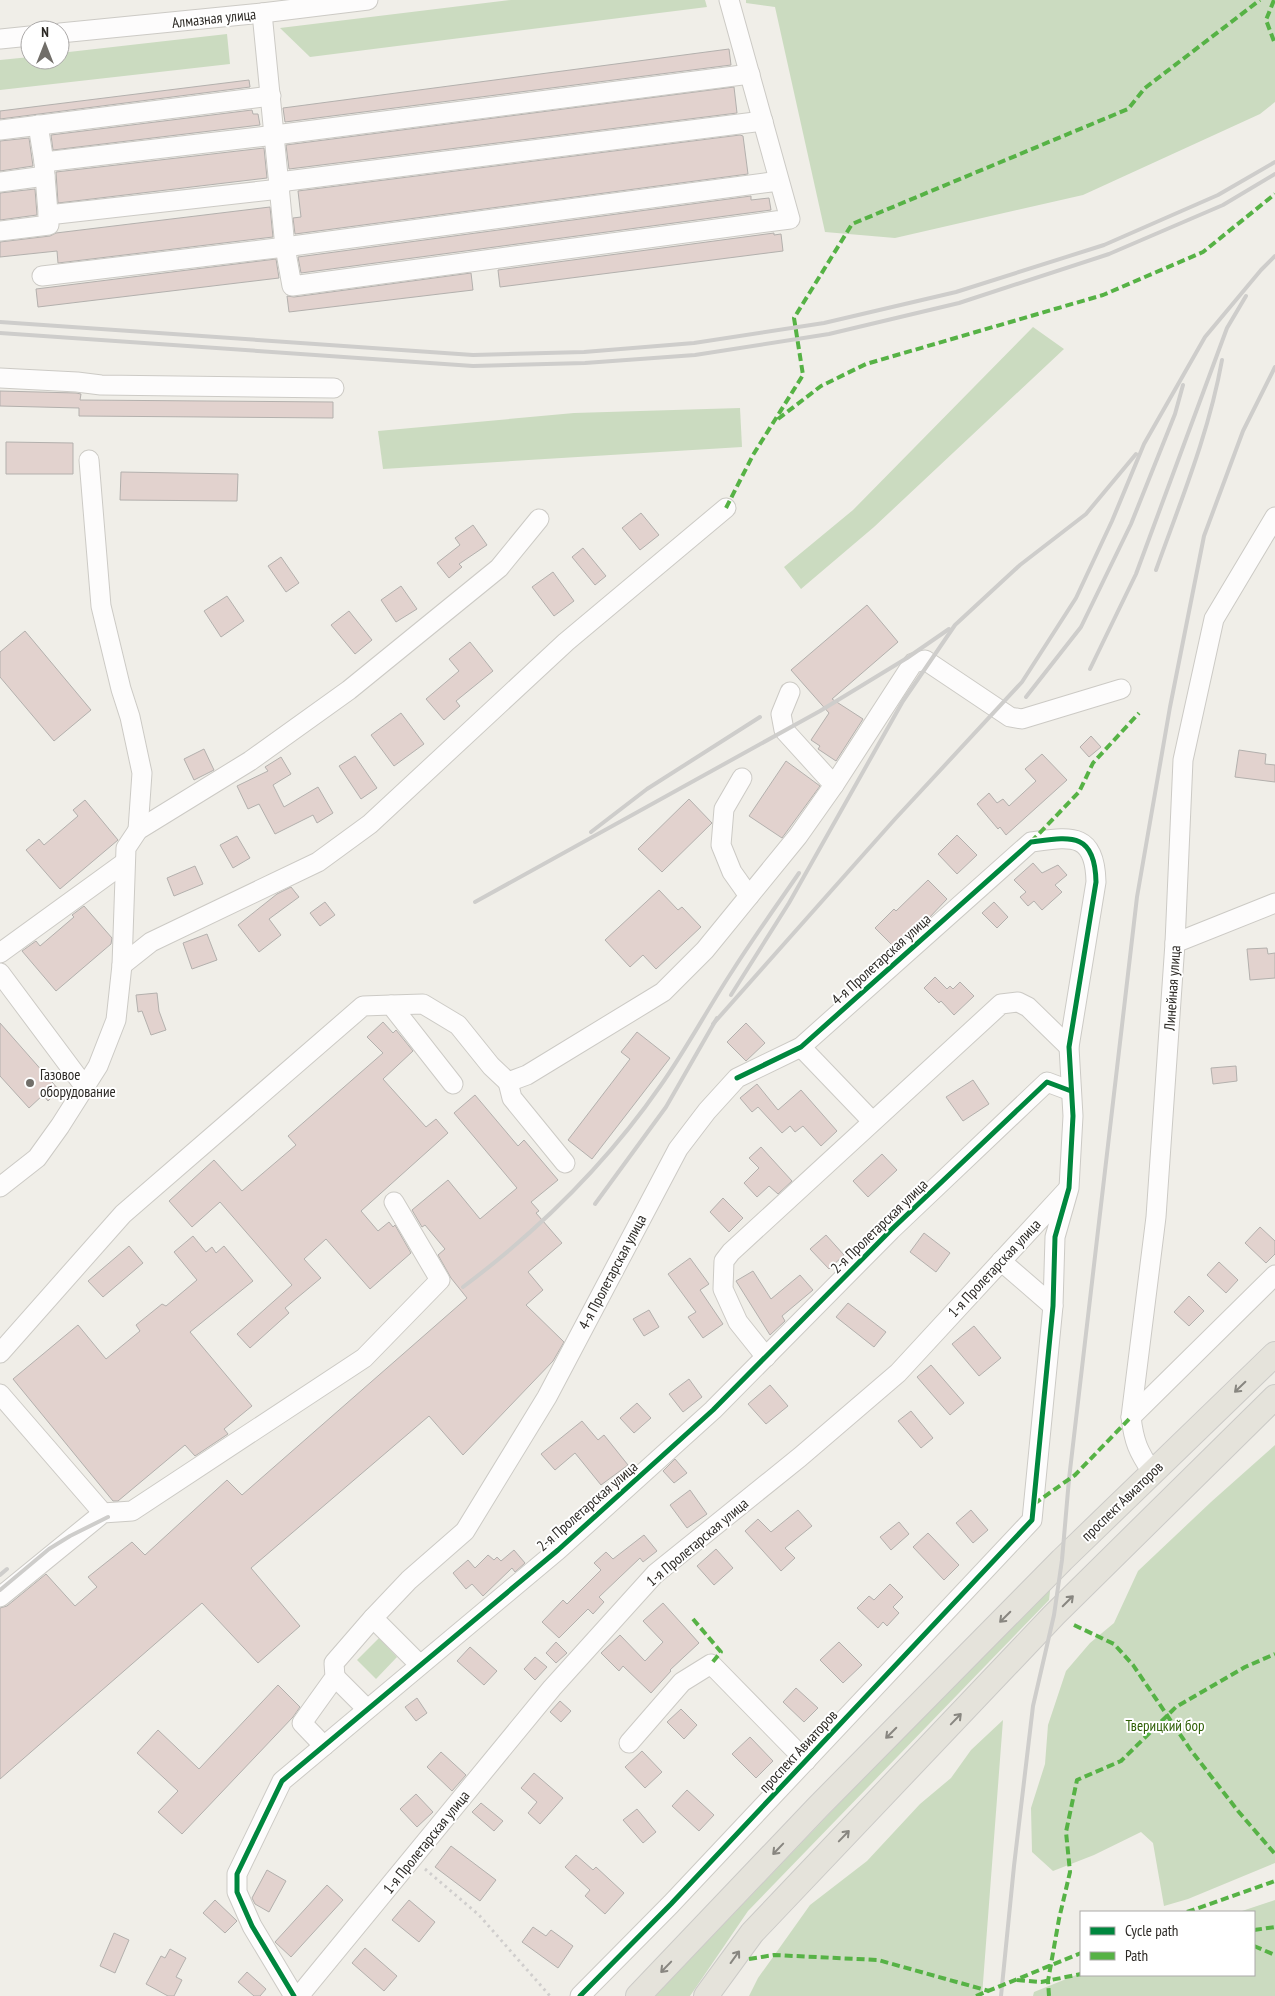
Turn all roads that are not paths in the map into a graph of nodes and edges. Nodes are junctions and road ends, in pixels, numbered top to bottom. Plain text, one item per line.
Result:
1 (368, 0) edge
2 (729, 0) edge
3 (262, 13) junction
4 (70, 32) edge
5 (20, 37) edge
6 (0, 39) edge
7 (750, 74) junction
8 (271, 96) junction
9 (763, 121) junction
10 (38, 125) junction
11 (0, 130) edge
12 (274, 135) junction
13 (44, 169) junction
14 (779, 181) junction
15 (0, 182) edge
16 (279, 186) junction
17 (48, 215) junction
18 (0, 231) edge
19 (285, 247) junction
20 (42, 276) dead end
21 (0, 378) edge
22 (334, 388) dead end
23 (89, 460) dead end
24 (726, 508) dead end
25 (1275, 517) edge
26 (539, 519) dead end
27 (1121, 689) dead end
28 (790, 692) dead end
29 (742, 778) dead end
30 (834, 784) junction
31 (138, 830) junction
32 (124, 863) junction
33 (749, 896) junction
34 (1275, 903) edge
35 (1175, 942) junction
36 (0, 953) edge
37 (122, 966) junction
38 (0, 973) edge
39 (391, 1005) junction
40 (801, 1047) junction
41 (1069, 1048) junction
42 (508, 1082) junction
43 (453, 1084) dead end
44 (85, 1087) junction
45 (1071, 1091) junction
46 (872, 1121) junction
47 (565, 1163) dead end
48 (0, 1187) edge
49 (1069, 1188) junction
50 (394, 1202) dead end
51 (1001, 1261) junction
52 (1275, 1275) edge
53 (1053, 1306) junction
54 (0, 1353) edge
55 (1275, 1354) edge
56 (766, 1357) junction
57 (0, 1394) edge
58 (1275, 1397) edge
59 (1131, 1417) junction
60 (1152, 1472) junction
61 (103, 1513) junction
62 (0, 1597) edge
63 (373, 1618) junction
64 (420, 1665) junction
65 (335, 1677) junction
66 (367, 1709) junction
67 (629, 1743) dead end
68 (324, 1746) junction
69 (806, 1761) junction
70 (294, 1996) edge
71 (299, 1996) edge
72 (580, 1996) edge
73 (638, 1996) edge
74 (706, 1996) edge

1 - 3 street, Алмазная улица
2 - 7 street
3 - 4 street, Алмазная улица
3 - 8 street
5 - 6 street
7 - 9 street
7 - 12 street
8 - 10 street
8 - 12 street
9 - 14 street
9 - 16 street
10 - 11 street
10 - 13 street
12 - 13 street
12 - 16 street
13 - 15 street
13 - 17 street
14 - 19 street
14 - 19 street
16 - 17 street
16 - 19 street
17 - 18 street
19 - 20 street
21 - 22 street
23 - 31 street
24 - 37 street
25 - 35 street, Линейная улица
26 - 31 street
27 - 30 street
28 - 30 street
29 - 33 street
30 - 33 street
31 - 32 street
32 - 36 street
32 - 37 street
33 - 42 street
34 - 35 street
35 - 59 street, Линейная улица
37 - 44 street
38 - 44 street
39 - 42 street
39 - 43 street
39 - 54 street
40 - 41 street, 4-я Пролетарская улица
40 - 46 street
40 - 63 street, 4-я Пролетарская улица
41 - 45 street
41 - 46 street
42 - 47 street
44 - 48 street
45 - 49 street
45 - 56 street, 2-я Пролетарская улица
46 - 56 street
49 - 51 street, 1-я Пролетарская улица
49 - 53 street
50 - 61 street
51 - 53 street
51 - 71 street, 1-я Пролетарская улица
52 - 59 street
53 - 69 street, проспект Авиаторов
55 -> 60 main road, проспект Авиаторов
56 - 64 street, 2-я Пролетарская улица
57 - 61 street
74 -> 58 main road
59 - 60 street, Линейная улица
60 -> 73 main road, проспект Авиаторов
61 - 62 street
63 - 64 street
63 - 65 street, 4-я Пролетарская улица
64 - 66 street, 2-я Пролетарская улица
65 - 66 street
65 - 68 street
66 - 68 street, 2-я Пролетарская улица
67 - 69 street
68 - 70 street, 2-я Пролетарская улица
69 - 72 street, проспект Авиаторов

